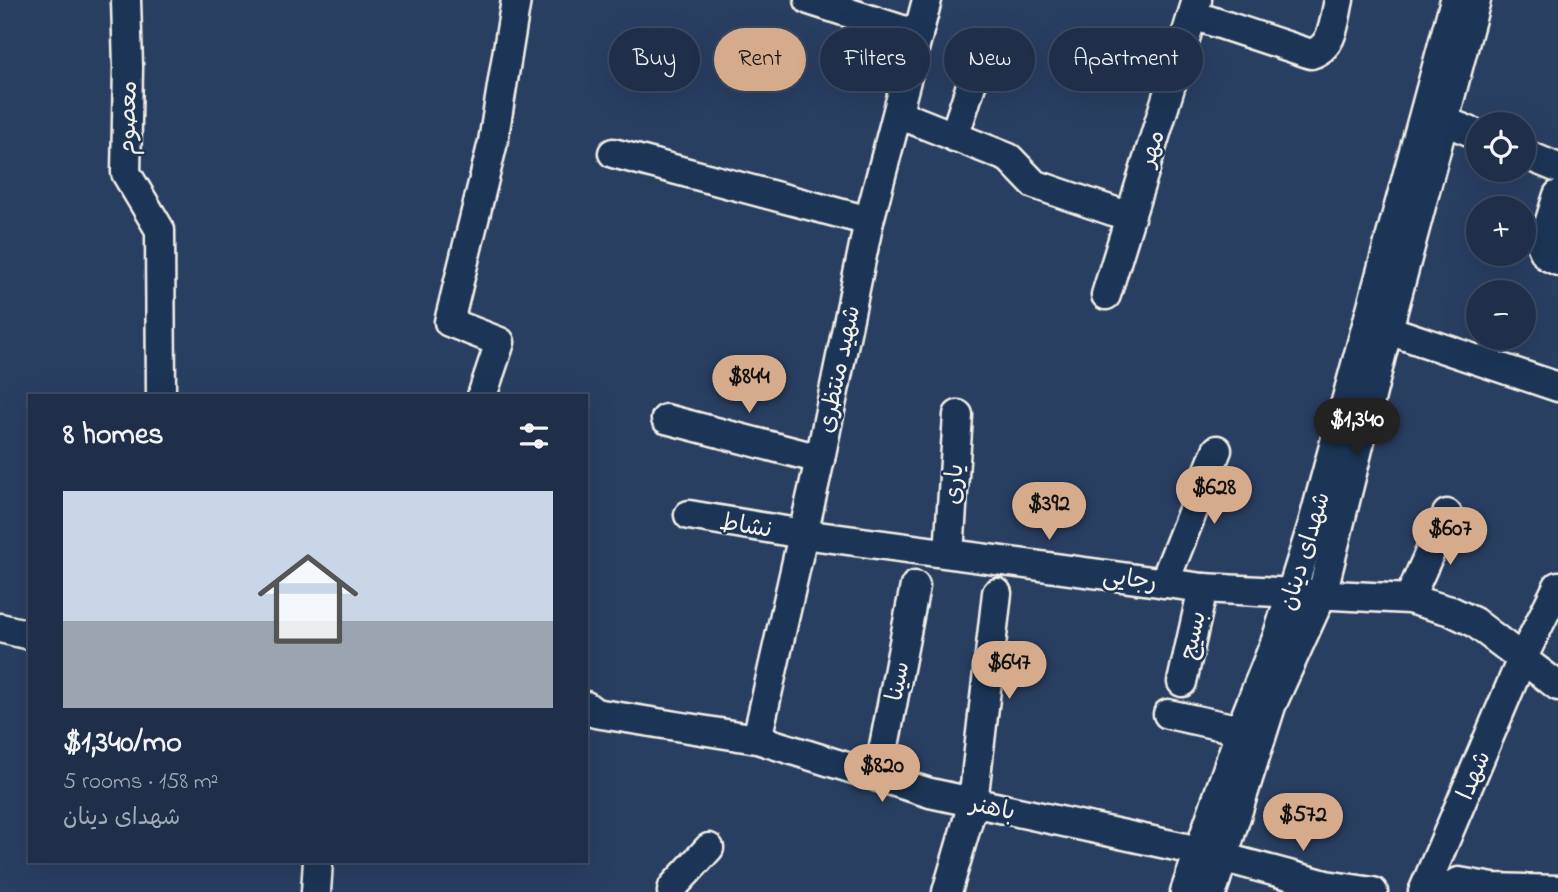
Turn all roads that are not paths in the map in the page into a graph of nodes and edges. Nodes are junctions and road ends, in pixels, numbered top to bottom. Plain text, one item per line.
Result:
1 (126, 0) edge
2 (516, 0) edge
3 (809, 0) edge
4 (927, 0) edge
5 (1339, 0) edge
6 (1455, 0) edge
7 (1476, 0) edge
8 (1195, 7) edge
9 (896, 28) edge
10 (920, 28) edge
11 (904, 91) edge
12 (969, 91) edge
13 (898, 114) junction
14 (1444, 121) junction
15 (1466, 130) edge
16 (954, 137) junction
17 (613, 153) dead end
18 (1536, 159) edge
19 (1558, 167) edge
20 (1558, 195) edge
21 (1130, 217) junction
22 (869, 221) junction
23 (1558, 261) edge
24 (1106, 295) dead end
25 (1388, 330) junction
26 (1558, 387) edge
27 (161, 394) edge
28 (483, 394) edge
29 (958, 415) dead end
30 (666, 419) dead end
31 (1217, 450) dead end
32 (820, 459) junction
33 (1447, 514) dead end
34 (689, 515) dead end
35 (803, 534) junction
36 (949, 553) junction
37 (1164, 583) junction
38 (915, 586) dead end
39 (1558, 586) edge
40 (1203, 588) junction
41 (997, 593) dead end
42 (1290, 594) junction
43 (1322, 594) junction
44 (1409, 599) junction
45 (0, 628) edge
46 (28, 635) edge
47 (1522, 659) junction
48 (1182, 681) dead end
49 (1558, 685) edge
50 (588, 708) edge
51 (1168, 714) dead end
52 (1241, 730) junction
53 (757, 739) junction
54 (878, 777) junction
55 (973, 803) junction
56 (709, 848) dead end
57 (1212, 854) junction
58 (318, 863) edge
59 (1292, 884) edge
60 (1558, 891) edge
61 (316, 892) edge
62 (671, 892) edge
63 (947, 892) edge
64 (1185, 892) edge
65 (1212, 892) edge
66 (1373, 892) edge
67 (1423, 892) edge
68 (1436, 892) edge

1 - 27 street, معصوم
2 - 28 street
3 - 9 street
4 - 10 street, شهید منتظری
5 - 8 street
6 - 42 street, شهدای دینان
7 - 14 street, شهدای دینان
8 - 21 street, مهر
11 - 13 street, شهید منتظری
12 - 16 street
13 - 16 street
13 - 22 street, شهید منتظری
14 - 15 street
14 - 25 street, شهدای دینان
16 - 21 street
17 - 22 street
18 - 19 street
20 - 23 street
21 - 24 street, مهر
22 - 32 street, شهید منتظری
25 - 26 street
25 - 43 street, شهدای دینان
29 - 36 street, یاری
30 - 32 street
31 - 37 street
32 - 35 street, شهید منتظری
33 - 44 street
34 - 35 street, نشاط
35 - 36 street, رجایی
35 - 53 street, شهید منتظری
36 - 37 street, رجایی
37 - 40 street, رجایی
38 - 54 street, سینا
39 - 47 street, شهدا
40 - 42 street, رجایی
40 - 48 street, بسیج
41 - 55 street
42 - 43 street, رجایی
42 - 52 street, شهدای دینان
43 - 44 street
43 - 57 street, شهدای دینان
44 - 47 street
45 - 46 street
47 - 49 street
47 - 67 street, شهدا
50 - 53 street, باهنر
51 - 52 street
52 - 57 street, شهدای دینان
53 - 54 street, باهنر
54 - 55 street, باهنر
55 - 57 street, باهنر
55 - 63 street
56 - 62 street
57 - 59 street, باهنر
57 - 64 street, شهدای دینان
57 - 65 street, شهدای دینان
58 - 61 street
59 - 66 street, باهنر
60 - 68 street

